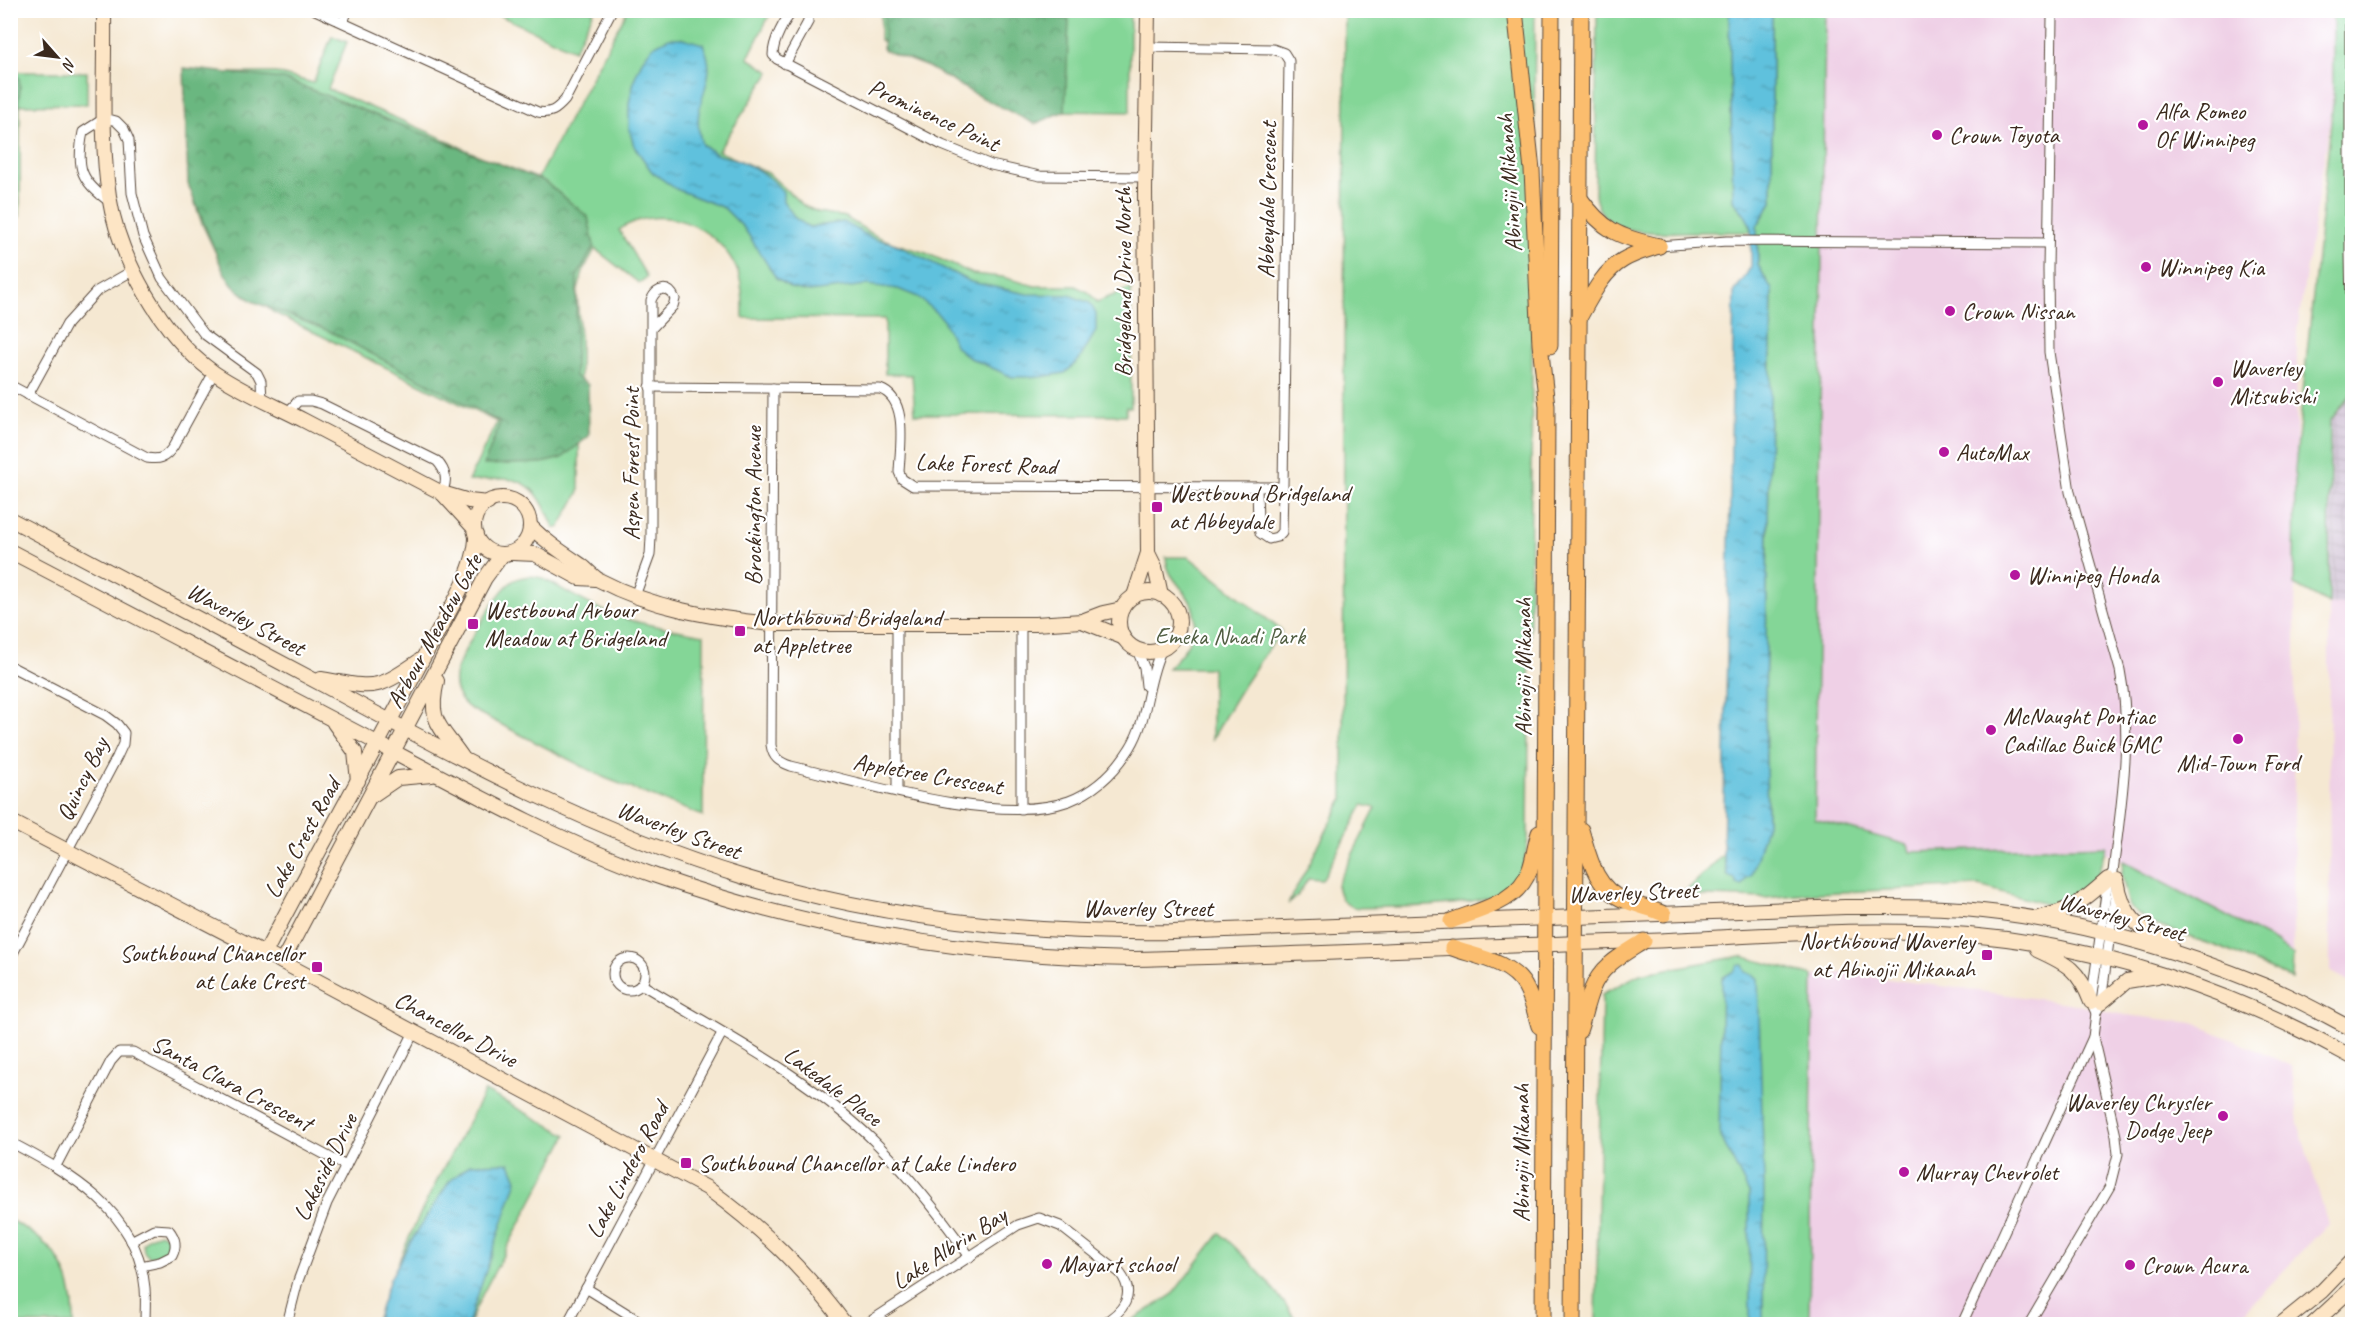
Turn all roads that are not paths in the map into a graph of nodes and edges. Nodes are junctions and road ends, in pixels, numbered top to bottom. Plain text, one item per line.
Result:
1 (104, 10) edge
2 (315, 10) edge
3 (348, 10) edge
4 (612, 10) edge
5 (794, 10) edge
6 (804, 10) edge
7 (1148, 10) edge
8 (1515, 10) edge
9 (1552, 10) edge
10 (2350, 10) edge
11 (1580, 14) edge
12 (2052, 18) dead end
13 (343, 22) junction
14 (1147, 47) junction
15 (785, 64) junction
16 (105, 118) junction
17 (1146, 177) junction
18 (1579, 197) junction
19 (110, 202) junction
20 (2048, 243) junction
21 (1659, 246) junction
22 (132, 271) junction
23 (1578, 320) junction
24 (652, 328) dead end
25 (214, 372) junction
26 (2352, 372) edge
27 (10, 385) edge
28 (650, 387) junction
29 (773, 388) junction
30 (28, 395) junction
31 (262, 400) junction
32 (1547, 406) junction
33 (288, 412) junction
34 (1147, 486) junction
35 (1257, 487) junction
36 (1283, 487) junction
37 (442, 493) junction
38 (488, 503) junction
39 (10, 519) edge
40 (530, 526) junction
41 (475, 532) junction
42 (10, 551) edge
43 (1148, 553) junction
44 (508, 554) junction
45 (596, 579) junction
46 (1161, 595) junction
47 (635, 596) junction
48 (1134, 596) junction
49 (1122, 609) junction
50 (1082, 621) junction
51 (897, 623) junction
52 (1021, 623) junction
53 (772, 624) junction
54 (1122, 637) junction
55 (1162, 649) junction
56 (1137, 650) junction
57 (424, 658) junction
58 (441, 665) junction
59 (10, 666) edge
60 (306, 676) junction
61 (1147, 692) junction
62 (331, 719) junction
63 (391, 721) junction
64 (406, 729) junction
65 (379, 744) junction
66 (393, 752) junction
67 (464, 760) junction
68 (436, 775) junction
69 (358, 783) junction
70 (897, 791) junction
71 (369, 798) junction
72 (1021, 809) junction
73 (1545, 810) junction
74 (1576, 812) junction
75 (10, 821) edge
76 (67, 852) junction
77 (2112, 877) junction
78 (1665, 914) junction
79 (1575, 916) junction
80 (1545, 918) junction
81 (2037, 918) junction
82 (1451, 921) junction
83 (2105, 933) junction
84 (1644, 941) junction
85 (2019, 941) junction
86 (1575, 943) junction
87 (1545, 944) junction
88 (1452, 948) junction
89 (265, 953) junction
90 (2102, 958) junction
91 (10, 959) edge
92 (2199, 961) junction
93 (282, 962) junction
94 (2162, 975) junction
95 (641, 984) dead end
96 (2096, 1006) junction
97 (2352, 1029) edge
98 (414, 1032) junction
99 (722, 1033) junction
100 (2093, 1037) junction
101 (1544, 1041) junction
102 (1575, 1042) junction
103 (2352, 1057) edge
104 (10, 1142) edge
105 (655, 1158) junction
106 (56, 1166) junction
107 (346, 1166) junction
108 (131, 1241) junction
109 (970, 1257) junction
110 (2352, 1260) edge
111 (141, 1266) junction
112 (586, 1288) junction
113 (2352, 1288) edge
114 (145, 1324) edge
115 (287, 1324) edge
116 (567, 1324) edge
117 (644, 1324) edge
118 (845, 1324) edge
119 (866, 1324) edge
120 (1102, 1324) edge
121 (1543, 1324) edge
122 (1573, 1324) edge
123 (1962, 1324) edge
124 (2029, 1324) edge
125 (2281, 1324) edge
126 (2313, 1324) edge

1 - 16 main road
2 - 13 street
3 - 13 street
4 - 13 street
5 - 15 street
6 - 15 street
7 - 14 main road, Bridgeland Drive North
8 - 32 main road, Abinojii Mikanah
9 - 32 main road
10 - 26 street
11 - 18 main road
12 - 20 street
14 - 17 main road, Bridgeland Drive North
14 - 36 street, Abbeydale Crescent
15 - 17 street, Prominence Point
16 - 19 main road
16 - 19 street
16 - 31 street
17 - 34 main road, Bridgeland Drive North
18 - 21 main road
18 - 23 main road
19 - 22 main road
20 - 21 street
20 - 77 street
21 - 23 main road
22 - 25 main road
22 - 30 street
23 - 74 main road
24 - 28 street, Aspen Forest Point
25 - 30 street
25 - 31 main road
27 - 30 street
28 - 29 street, Lake Forest Road
28 - 47 street, Aspen Forest Point
29 - 34 street, Lake Forest Road
29 - 53 street, Brockington Avenue
31 - 33 main road
32 - 73 main road, Abinojii Mikanah
33 - 37 main road
33 - 37 street
34 - 35 street
34 - 43 main road, Bridgeland Drive North
35 - 36 street
35 - 36 street, Abbeydale Crescent
37 - 38 main road
37 - 41 main road
38 - 40 main road
38 - 41 main road
39 - 60 main road, Waverley Street
40 - 44 main road
40 - 45 main road
41 - 44 main road
41 - 57 main road, Arbour Meadow Gate
42 - 62 main road, Waverley Street
43 - 46 main road, Bridgeland Drive North
43 - 48 main road, Bridgeland Drive North
44 - 45 main road
44 - 58 main road, Arbour Meadow Gate
45 - 47 main road
46 - 48 main road
46 - 55 main road
47 - 53 main road
48 - 49 main road
49 - 50 main road
49 - 54 main road
50 - 52 main road
50 - 54 main road
51 - 52 main road
51 - 53 main road
51 - 70 street
52 - 72 street
53 - 70 street, Appletree Crescent
54 - 56 main road
55 - 56 main road
55 - 61 street, Appletree Crescent
56 - 61 street, Appletree Crescent
57 - 60 main road
57 - 63 main road, Arbour Meadow Gate
58 - 64 main road, Arbour Meadow Gate
58 - 67 main road
59 - 76 street, Quincy Bay
60 - 63 main road, Waverley Street
61 - 72 street, Appletree Crescent
62 - 65 main road, Waverley Street
62 - 69 main road
63 - 64 main road, Waverley Street
63 - 65 main road, Arbour Meadow Gate
64 - 66 main road, Arbour Meadow Gate
64 - 67 main road, Waverley Street
65 - 66 main road, Waverley Street
65 - 69 main road, Lake Crest Road
66 - 68 main road, Waverley Street
66 - 71 main road, Lake Crest Road
67 - 82 main road, Waverley Street
68 - 71 main road
68 - 88 main road, Waverley Street
69 - 89 main road, Lake Crest Road
70 - 72 street, Appletree Crescent
71 - 93 main road, Lake Crest Road
73 - 80 main road, Abinojii Mikanah
73 - 82 main road
74 - 78 main road
74 - 79 main road
75 - 76 main road, Chancellor Drive
76 - 89 main road, Chancellor Drive
76 - 91 street, Quincy Bay
77 - 81 main road
77 - 83 street
77 - 92 main road
78 - 79 main road, Waverley Street
78 - 81 main road, Waverley Street
79 - 80 main road, Waverley Street
79 - 86 main road
80 - 82 main road, Waverley Street
80 - 87 main road, Abinojii Mikanah
81 - 83 main road, Waverley Street
83 - 90 street
83 - 92 main road, Waverley Street
84 - 85 main road, Waverley Street
84 - 86 main road, Waverley Street
84 - 102 main road
85 - 90 main road, Waverley Street
85 - 96 main road
86 - 87 main road, Waverley Street
86 - 102 main road
87 - 88 main road, Waverley Street
87 - 101 main road, Abinojii Mikanah
88 - 101 main road
89 - 93 main road, Chancellor Drive
90 - 94 main road, Waverley Street
90 - 96 street
92 - 97 main road, Waverley Street
93 - 98 main road, Chancellor Drive
94 - 96 main road
94 - 103 main road, Waverley Street
95 - 99 street, Lakedale Place
96 - 100 street
98 - 105 main road, Chancellor Drive
98 - 107 street, Lakeside Drive
99 - 105 street, Lake Lindero Road
99 - 109 street, Lakedale Place
100 - 123 street
100 - 124 street
101 - 121 main road, Abinojii Mikanah
102 - 122 main road
104 - 106 street
105 - 112 street, Lake Lindero Road
105 - 118 main road, Chancellor Drive
106 - 107 street, Santa Clara Crescent
106 - 108 street
107 - 115 street, Lakeside Drive
108 - 111 street
108 - 111 street
109 - 119 street, Lake Albrin Bay
109 - 120 street, Lake Albrin Bay
110 - 125 main road
111 - 114 street
112 - 116 street, Lake Lindero Road
112 - 117 street
113 - 126 main road

